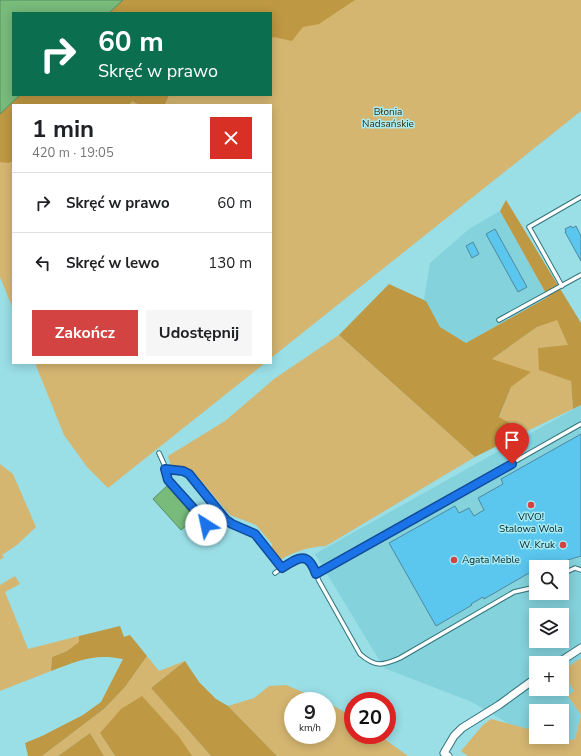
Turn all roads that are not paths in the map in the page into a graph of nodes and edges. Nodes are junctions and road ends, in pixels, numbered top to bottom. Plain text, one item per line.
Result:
1 (581, 197) edge
2 (581, 275) edge
3 (562, 286) junction
4 (499, 320) dead end
5 (581, 424) edge
6 (159, 453) dead end
7 (165, 469) junction
8 (206, 525) dead end
9 (282, 568) junction
10 (581, 570) edge
11 (569, 571) edge
12 (275, 573) dead end
13 (316, 574) junction
14 (529, 589) edge
15 (581, 648) edge
16 (569, 656) edge
17 (529, 683) edge
18 (446, 754) edge

1 - 3 lane
2 - 3 lane
3 - 4 lane
5 - 13 lane
6 - 7 lane
7 - 8 lane
7 - 9 lane
9 - 12 lane
9 - 13 lane
10 - 11 lane
13 - 14 lane
15 - 16 street
17 - 18 street

